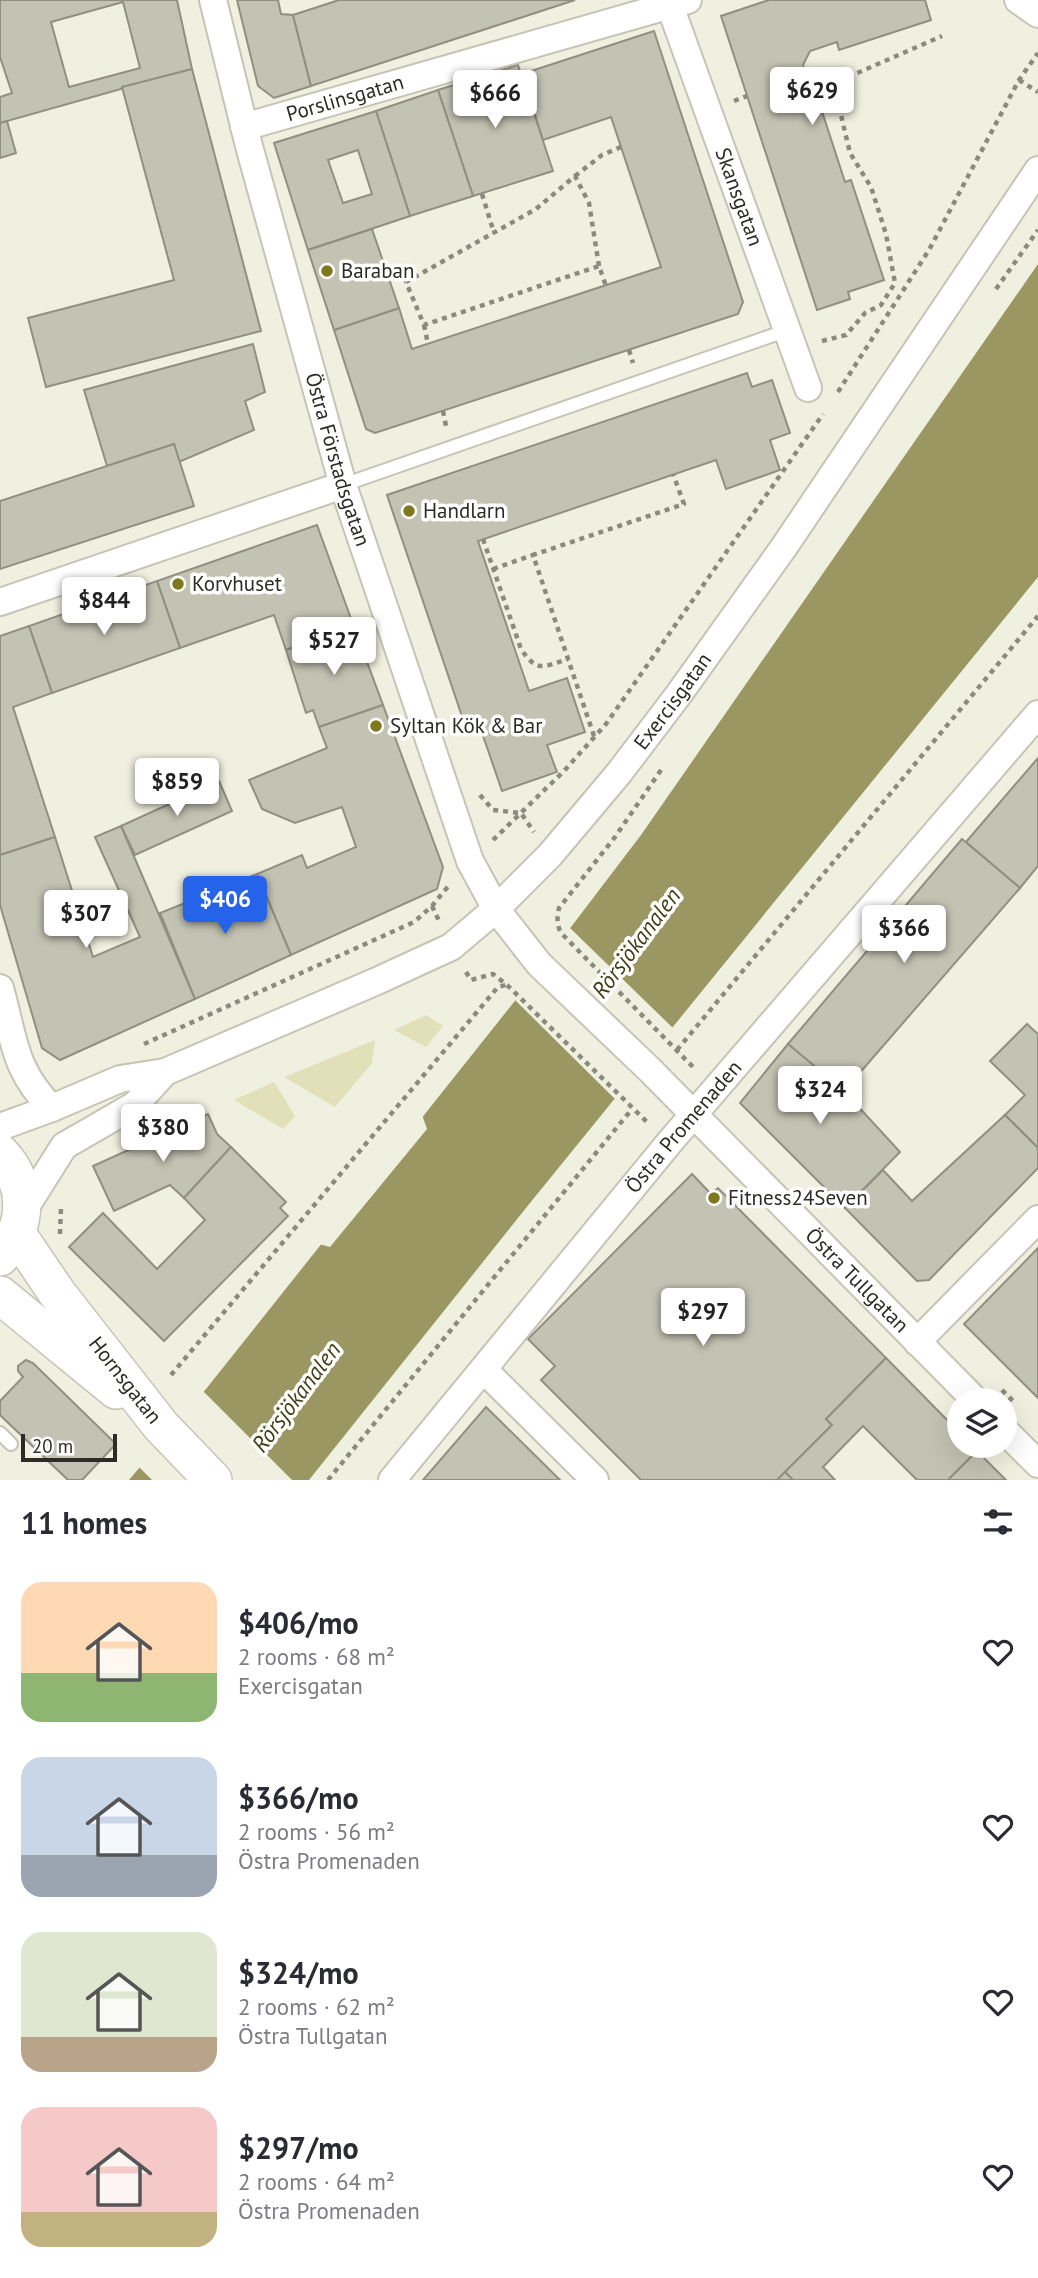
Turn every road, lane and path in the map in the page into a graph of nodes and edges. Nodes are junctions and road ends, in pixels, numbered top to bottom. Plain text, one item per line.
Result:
1 (213, 0) edge
2 (1018, 0) edge
3 (678, 2) edge
4 (630, 8) edge
5 (1038, 14) edge
6 (942, 36) dead end
7 (1038, 53) edge
8 (807, 78) dead end
9 (1019, 79) junction
10 (839, 81) junction
11 (1038, 92) edge
12 (244, 127) junction
13 (621, 147) dead end
14 (1038, 170) edge
15 (575, 176) junction
16 (482, 194) dead end
17 (494, 233) junction
18 (599, 266) junction
19 (606, 286) dead end
20 (424, 325) junction
21 (791, 339) junction
22 (428, 344) dead end
23 (808, 388) dead end
24 (835, 396) dead end
25 (828, 407) dead end
26 (673, 474) dead end
27 (343, 485) junction
28 (483, 539) dead end
29 (533, 555) junction
30 (493, 569) junction
31 (0, 602) edge
32 (1038, 617) edge
33 (568, 659) junction
34 (1038, 714) edge
35 (595, 737) junction
36 (470, 861) junction
37 (496, 909) junction
38 (563, 935) dead end
39 (451, 947) junction
40 (507, 985) junction
41 (0, 988) edge
42 (4, 1016) edge
43 (670, 1044) dead end
44 (138, 1047) dead end
45 (677, 1050) dead end
46 (165, 1072) junction
47 (625, 1101) dead end
48 (52, 1108) junction
49 (632, 1109) dead end
50 (695, 1116) junction
51 (0, 1127) edge
52 (0, 1153) edge
53 (1038, 1219) edge
54 (13, 1234) edge
55 (0, 1295) edge
56 (917, 1342) junction
57 (484, 1370) junction
58 (171, 1375) dead end
59 (963, 1388) edge
60 (161, 1426) junction
61 (0, 1433) edge
62 (1017, 1443) edge
63 (11, 1444) dead end
64 (1038, 1464) edge
65 (213, 1480) edge
66 (328, 1480) edge
67 (392, 1480) edge
68 (595, 1480) edge

1 - 12 street, Östra Förstadsgatan
2 - 5 street
3 - 4 street, Porslinsgatan
3 - 21 street, Skansgatan
4 - 12 street, Porslinsgatan
6 - 10 path
7 - 9 path
8 - 10 path
9 - 11 path
9 - 24 path
10 - 21 path
12 - 27 street, Östra Förstadsgatan
13 - 15 path
14 - 37 street, Exercisgatan
15 - 17 path
15 - 18 path
16 - 17 path
17 - 20 path
18 - 19 path
18 - 20 path
20 - 22 path
21 - 23 street, Skansgatan
21 - 27 lane
25 - 35 path
26 - 29 path
27 - 31 street
27 - 36 street, Östra Förstadsgatan
28 - 30 path
29 - 30 path
29 - 33 path
30 - 33 path
32 - 45 path
33 - 35 path
34 - 50 street, Östra Promenaden
35 - 36 path
36 - 37 street, Östra Förstadsgatan
36 - 44 path
37 - 39 street, Exercisgatan
37 - 50 street, Östra Tullgatan
38 - 43 path
39 - 40 path
39 - 46 street, Exercisgatan
40 - 47 path
40 - 58 path
41 - 42 street
42 - 48 street
46 - 48 street, Exercisgatan
46 - 54 street, Exercisgatan
48 - 51 street, Exercisgatan
49 - 66 path
50 - 56 street, Östra Tullgatan
50 - 57 street, Östra Promenaden
52 - 54 main road, Hornsgatan
53 - 56 street
54 - 60 main road, Hornsgatan
55 - 60 main road, Hornsgatan
56 - 59 street, Östra Tullgatan
57 - 67 street, Östra Promenaden
57 - 68 street
60 - 65 main road
61 - 63 lane
62 - 64 street

